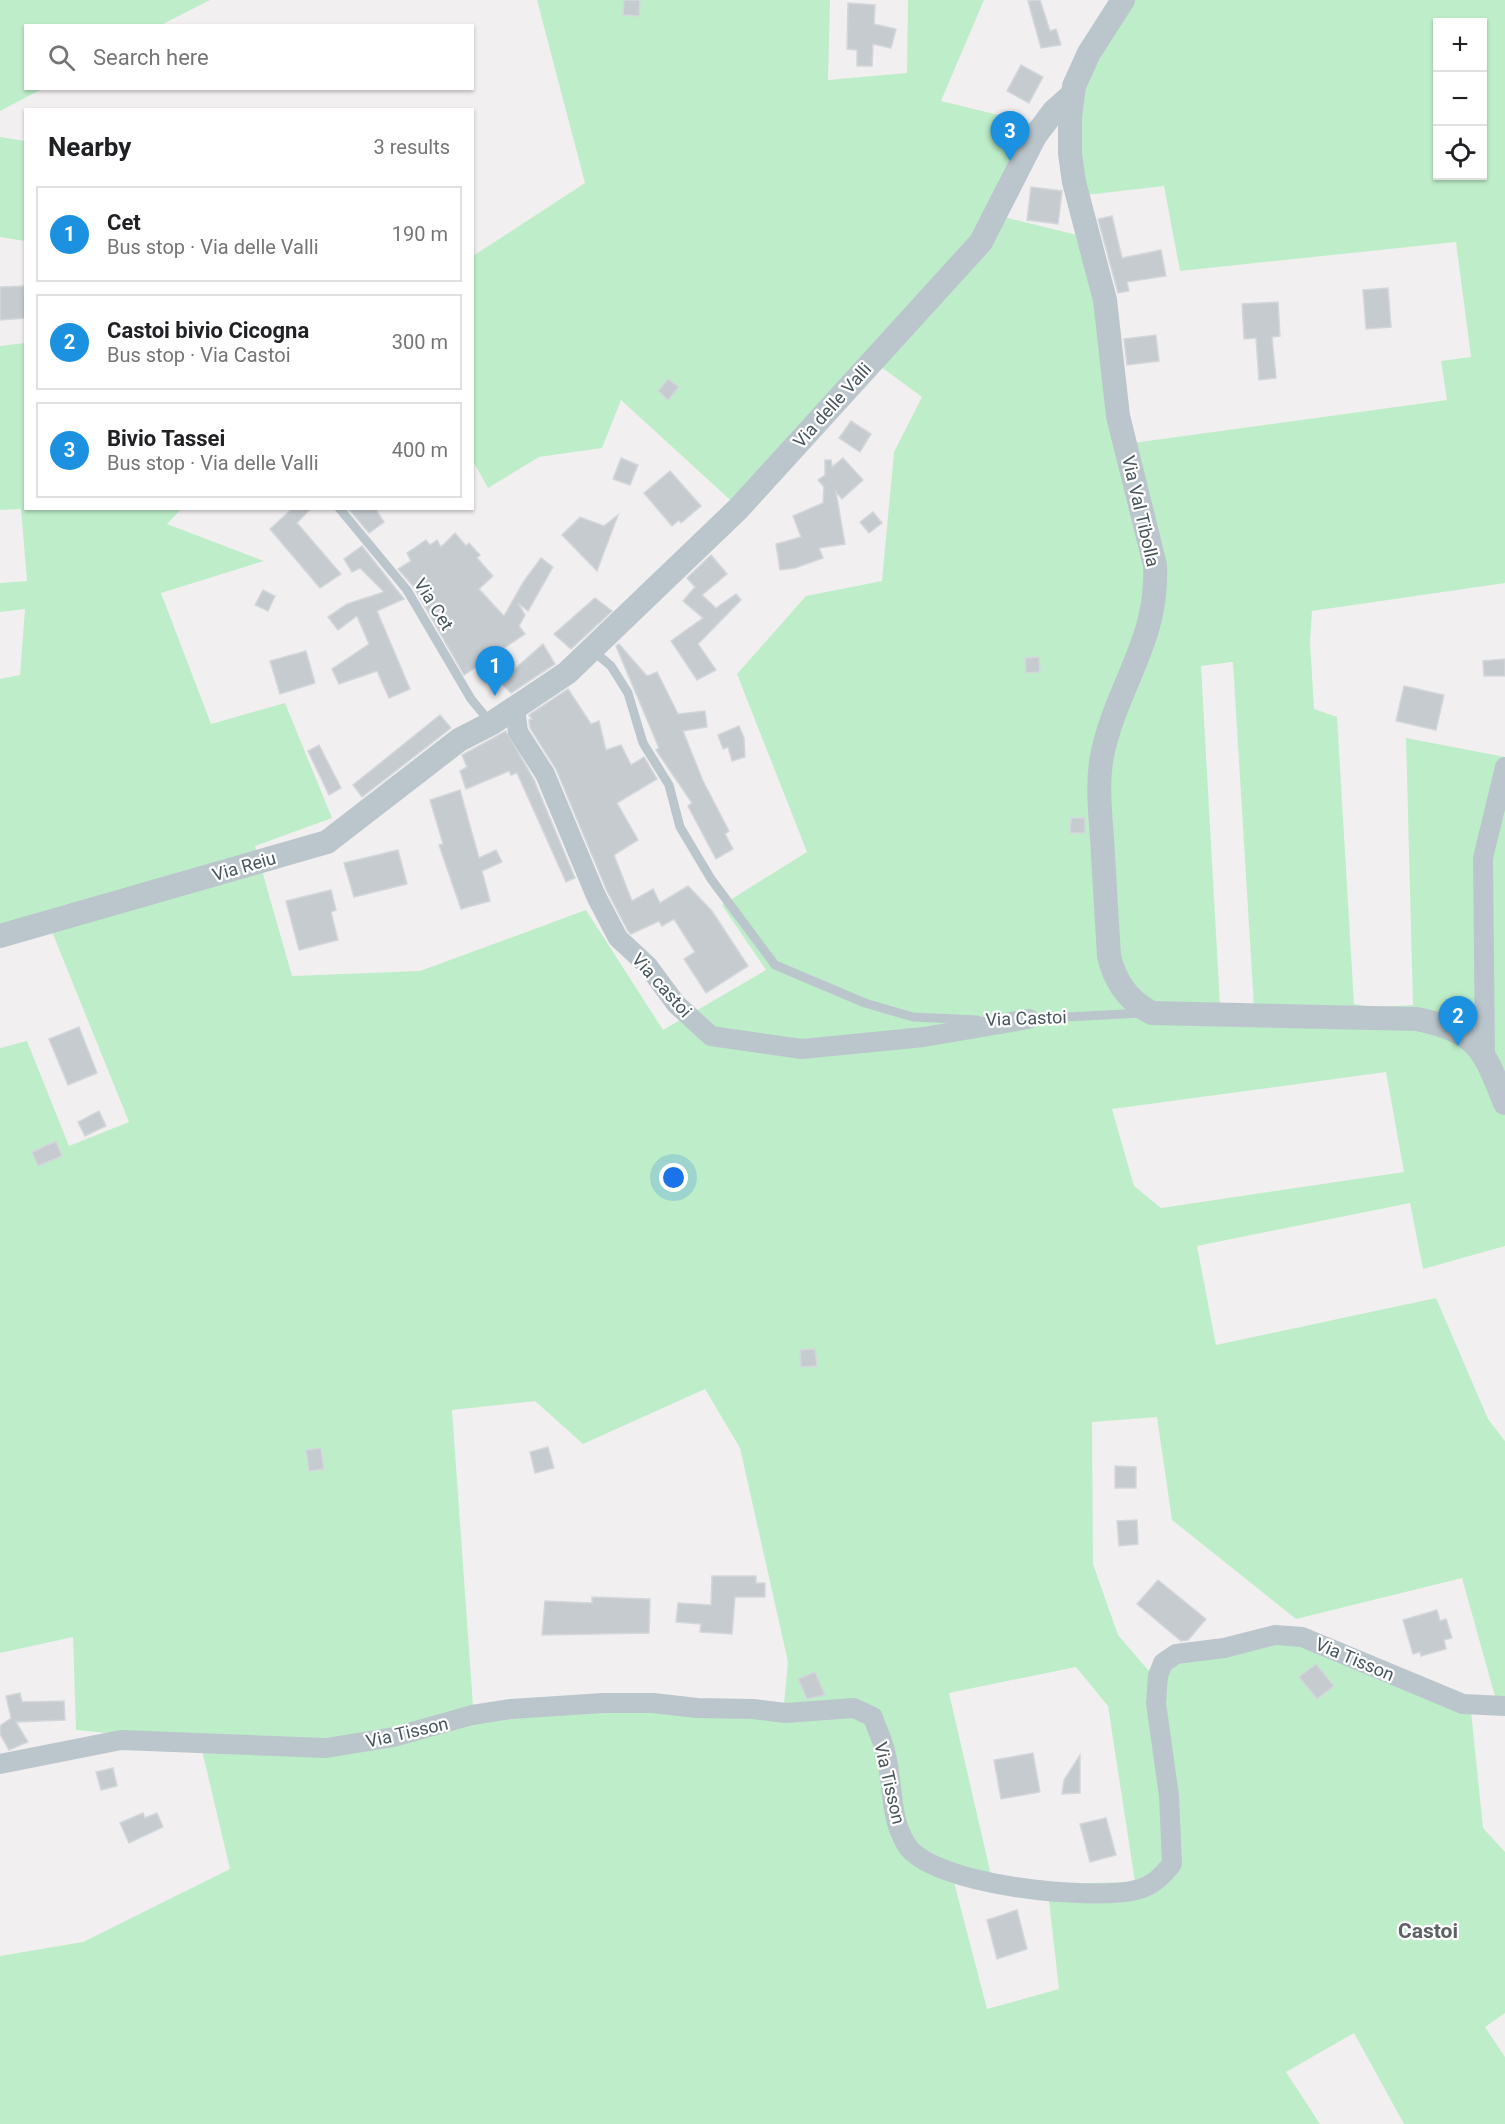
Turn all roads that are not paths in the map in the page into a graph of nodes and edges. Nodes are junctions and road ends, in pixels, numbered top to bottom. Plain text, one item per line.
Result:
1 (1123, 0) edge
2 (1072, 95) junction
3 (341, 510) edge
4 (592, 650) junction
5 (515, 708) junction
6 (492, 723) junction
7 (459, 740) joint
8 (1505, 767) edge
9 (0, 936) edge
10 (1152, 1013) junction
11 (1029, 1018) junction
12 (1485, 1055) junction
13 (1505, 1103) edge
14 (1505, 1706) edge
15 (0, 1764) edge

1 - 2 street, Via delle Valli
2 - 4 street, Via delle Valli
2 - 10 street, Via Val Tibolla
3 - 6 lane, Via Cet
4 - 5 street, Via delle Valli
4 - 11 lane, Via Castoi
5 - 6 street, Via delle Valli
5 - 11 street, Via castoi
6 - 7 street, Via delle Valli
7 - 9 street, Via Reiu
8 - 12 street
10 - 11 lane, Via Castoi
10 - 12 street, Via Castoi
12 - 13 street, Via Castoi
14 - 15 street, Via Tisson

